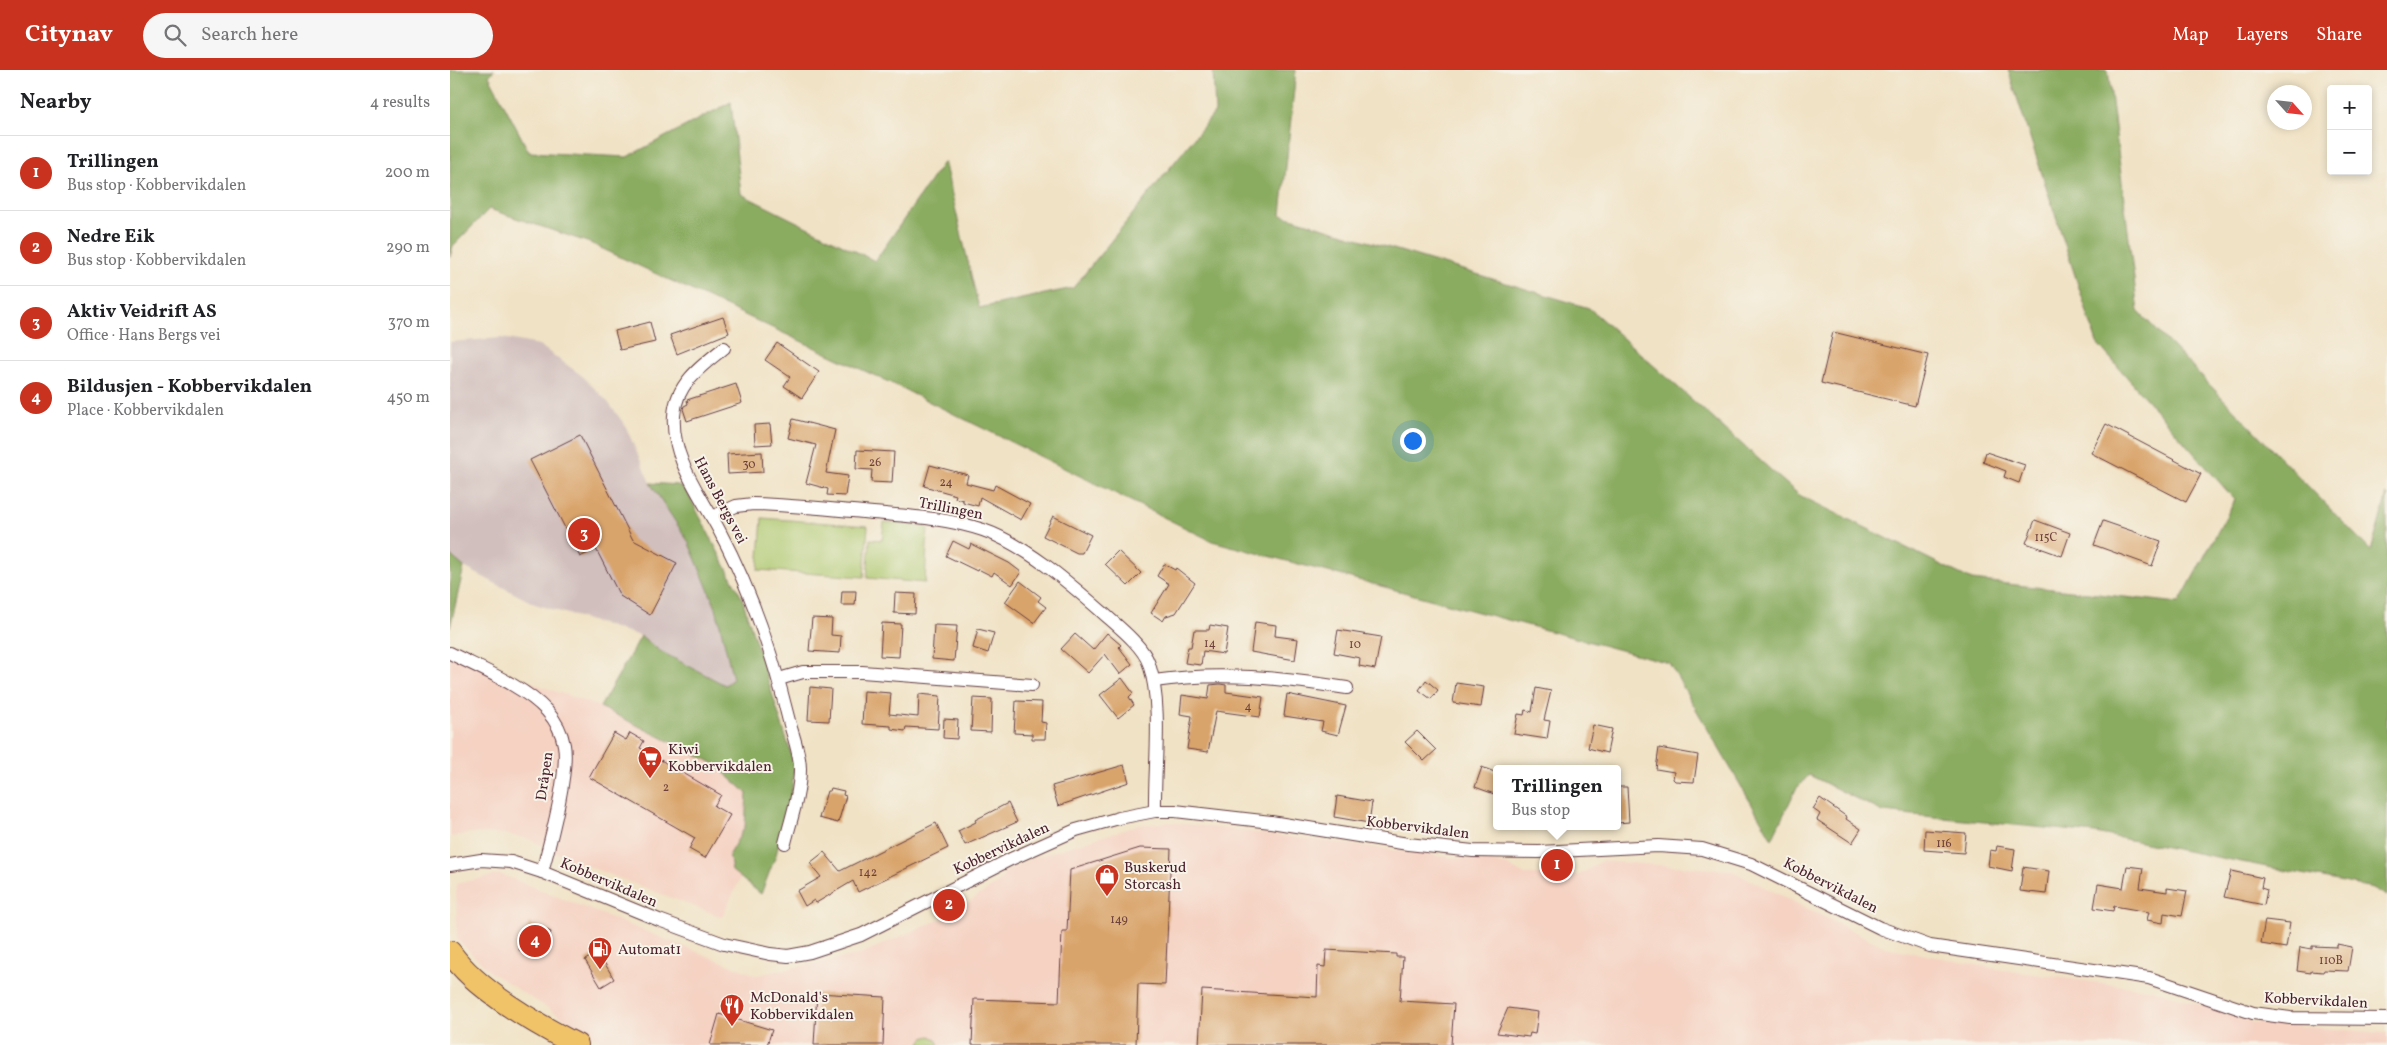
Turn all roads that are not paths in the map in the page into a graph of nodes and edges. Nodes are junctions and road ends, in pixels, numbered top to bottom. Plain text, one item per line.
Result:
1 (724, 348) dead end
2 (712, 517) junction
3 (450, 652) edge
4 (779, 679) junction
5 (1154, 681) junction
6 (1032, 685) dead end
7 (1348, 688) dead end
8 (1155, 811) junction
9 (785, 843) dead end
10 (463, 863) junction
11 (450, 865) edge
12 (542, 872) junction
13 (450, 876) edge
14 (450, 952) edge
15 (2387, 1019) edge
16 (577, 1045) edge

1 - 2 street, Hans Bergs vei
2 - 4 street, Hans Bergs vei
2 - 5 street, Trillingen
3 - 12 street, Dråpen
4 - 6 street
4 - 9 street, Hans Bergs vei
5 - 7 street
5 - 8 street, Trillingen
8 - 12 street, Kobbervikdalen
8 - 15 street, Kobbervikdalen
10 - 11 street, Kobbervikdalen
10 - 12 street, Kobbervikdalen
10 - 13 street
14 - 16 highway

